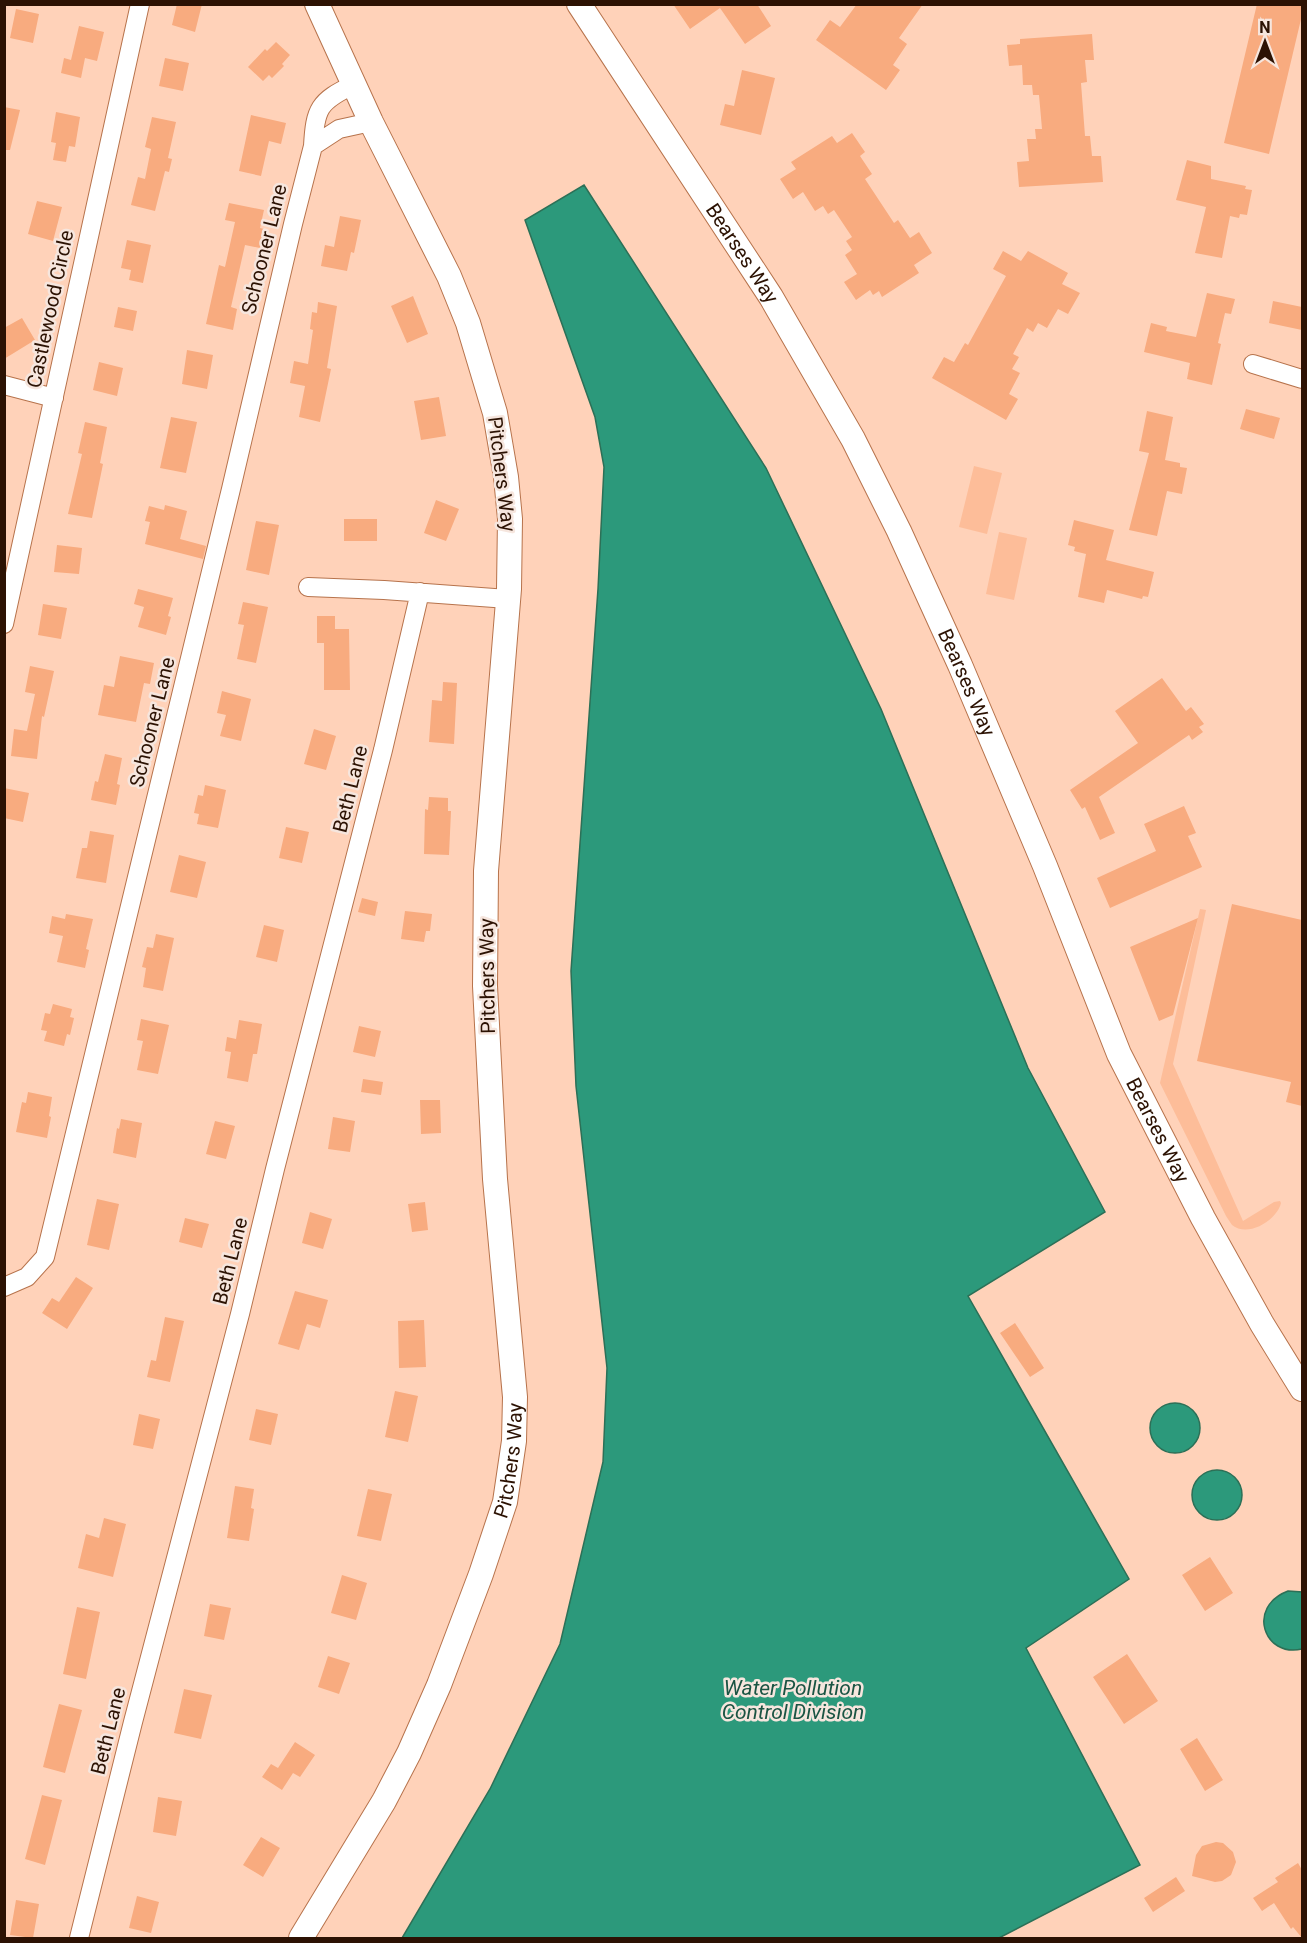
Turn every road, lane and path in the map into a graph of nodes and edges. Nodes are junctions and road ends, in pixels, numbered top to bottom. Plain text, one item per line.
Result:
1 (140, 4) edge
2 (316, 4) edge
3 (579, 4) edge
4 (354, 85) junction
5 (371, 122) junction
6 (314, 147) junction
7 (1253, 364) dead end
8 (1302, 379) edge
9 (4, 385) edge
10 (54, 398) junction
11 (308, 587) dead end
12 (420, 592) junction
13 (508, 599) junction
14 (4, 624) edge
15 (4, 1287) edge
16 (1302, 1389) edge
17 (79, 1938) edge
18 (300, 1938) edge

1 - 10 street, Castlewood Circle
2 - 4 main road, Pitchers Way
3 - 16 main road, Bearses Way
4 - 5 main road, Pitchers Way
4 - 6 street, Schooner Lane
5 - 6 street
5 - 13 main road, Pitchers Way
6 - 15 street, Schooner Lane
7 - 8 street
9 - 10 street
10 - 14 street, Castlewood Circle
11 - 12 street
12 - 13 street
12 - 17 street, Beth Lane
13 - 18 main road, Pitchers Way

